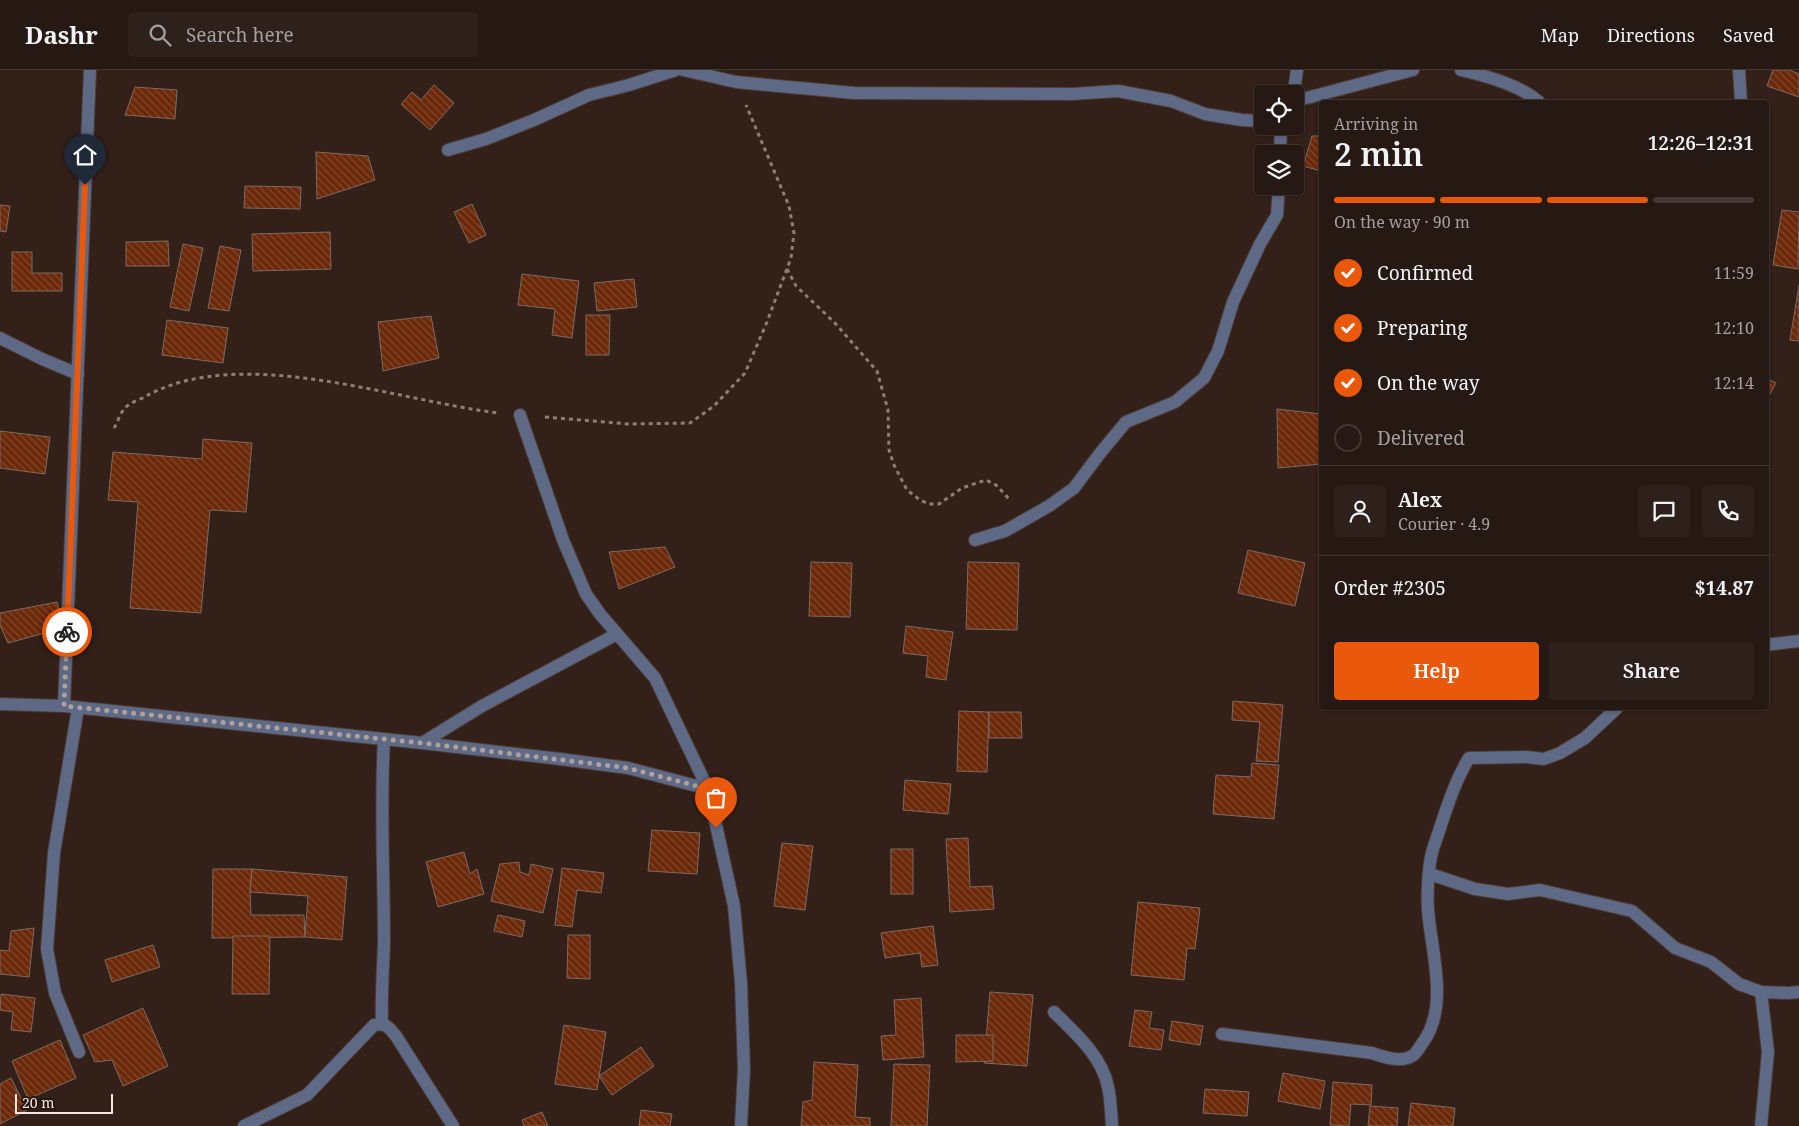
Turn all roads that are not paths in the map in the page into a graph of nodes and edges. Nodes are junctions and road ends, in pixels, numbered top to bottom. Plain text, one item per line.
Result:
1 (90, 70) edge
2 (676, 70) edge
3 (683, 70) edge
4 (1297, 70) edge
5 (1413, 70) edge
6 (1461, 70) edge
7 (1738, 70) edge
8 (1295, 85) edge
9 (1304, 100) edge
10 (1536, 100) edge
11 (1741, 100) edge
12 (1254, 121) edge
13 (448, 150) dead end
14 (1278, 195) edge
15 (0, 338) edge
16 (78, 374) junction
17 (520, 415) road end
18 (975, 540) dead end
19 (617, 634) junction
20 (1799, 641) edge
21 (1769, 646) edge
22 (0, 704) edge
23 (64, 706) junction
24 (78, 708) junction
25 (1616, 710) edge
26 (384, 739) junction
27 (422, 743) junction
28 (708, 789) junction
29 (1430, 874) junction
30 (1761, 992) junction
31 (1799, 992) edge
32 (1054, 1012) dead end
33 (382, 1024) junction
34 (1222, 1034) dead end
35 (79, 1052) dead end
36 (244, 1126) edge
37 (453, 1126) edge
38 (741, 1126) edge
39 (1112, 1126) edge
40 (1761, 1126) edge

1 - 16 street
2 - 13 street
3 - 12 street
4 - 8 street
5 - 9 street
6 - 10 street
7 - 11 street
14 - 18 street
15 - 16 street
16 - 23 street
17 - 19 street
19 - 27 street
19 - 28 street
20 - 21 street
22 - 23 street
23 - 24 street
24 - 26 street
24 - 35 street
25 - 29 street
26 - 27 street
26 - 33 street
27 - 28 street
28 - 38 street
29 - 30 street
29 - 34 street
30 - 31 street
30 - 40 street
32 - 39 street
33 - 36 street
33 - 37 street

